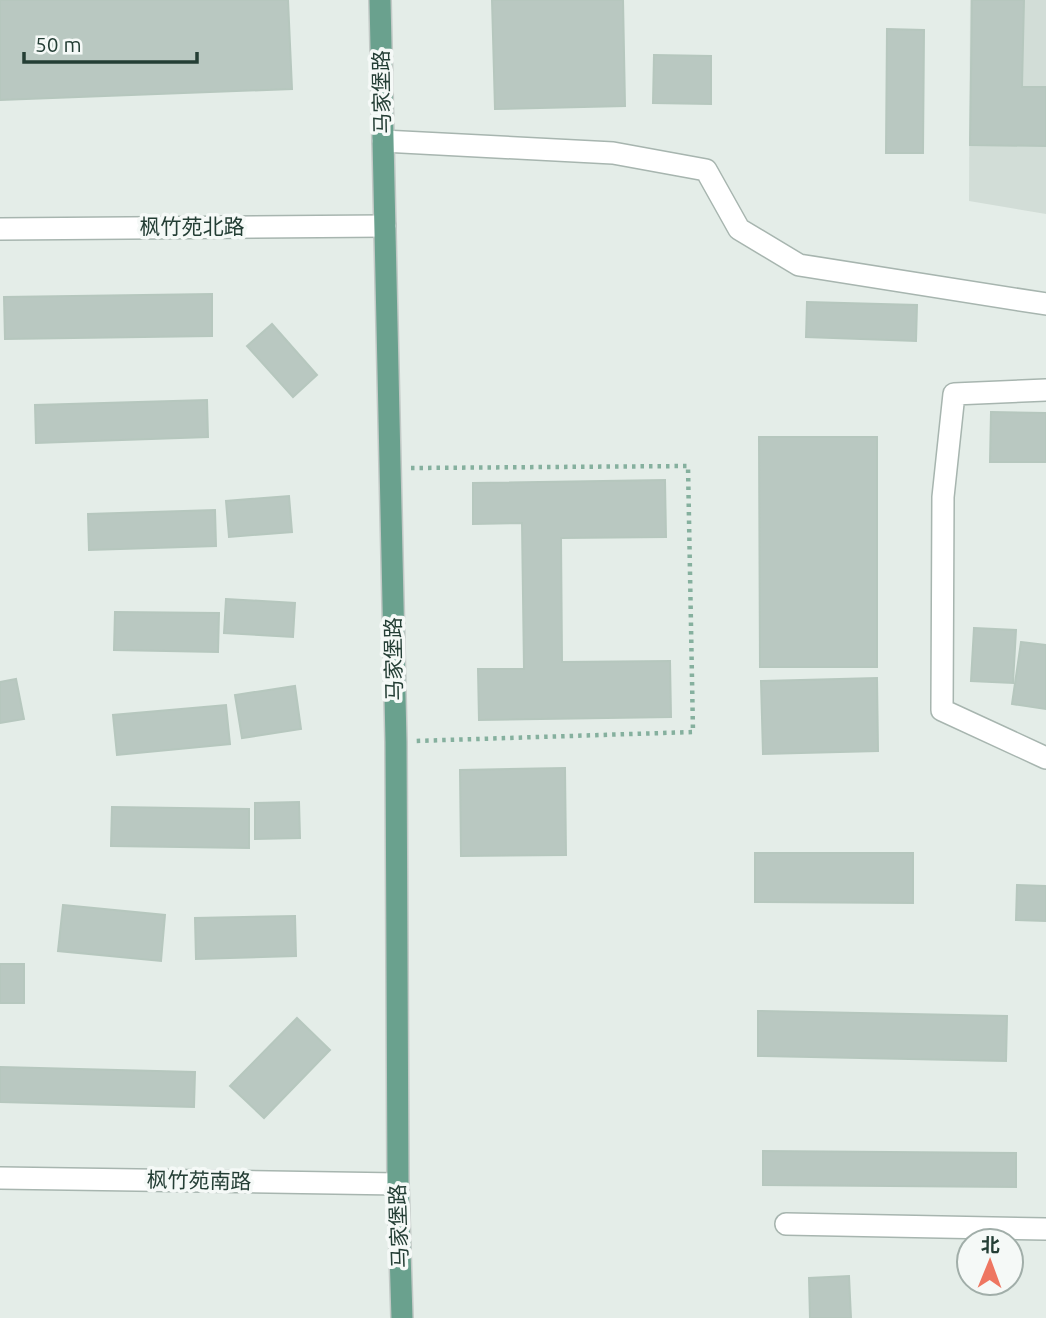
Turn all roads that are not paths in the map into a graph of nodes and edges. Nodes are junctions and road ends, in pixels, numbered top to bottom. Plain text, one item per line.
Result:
1 (380, 0) edge
2 (383, 141) junction
3 (385, 226) junction
4 (0, 229) edge
5 (1046, 304) edge
6 (1046, 390) edge
7 (1046, 758) edge
8 (0, 1178) edge
9 (398, 1184) junction
10 (786, 1224) dead end
11 (1046, 1229) edge
12 (402, 1318) edge

1 - 2 main road, 马家堡路
2 - 3 main road, 马家堡路
2 - 5 street
3 - 4 street, 枫竹苑北路
3 - 9 main road, 马家堡路
6 - 7 street
8 - 9 street, 枫竹苑南路
9 - 12 main road, 马家堡路
10 - 11 street

